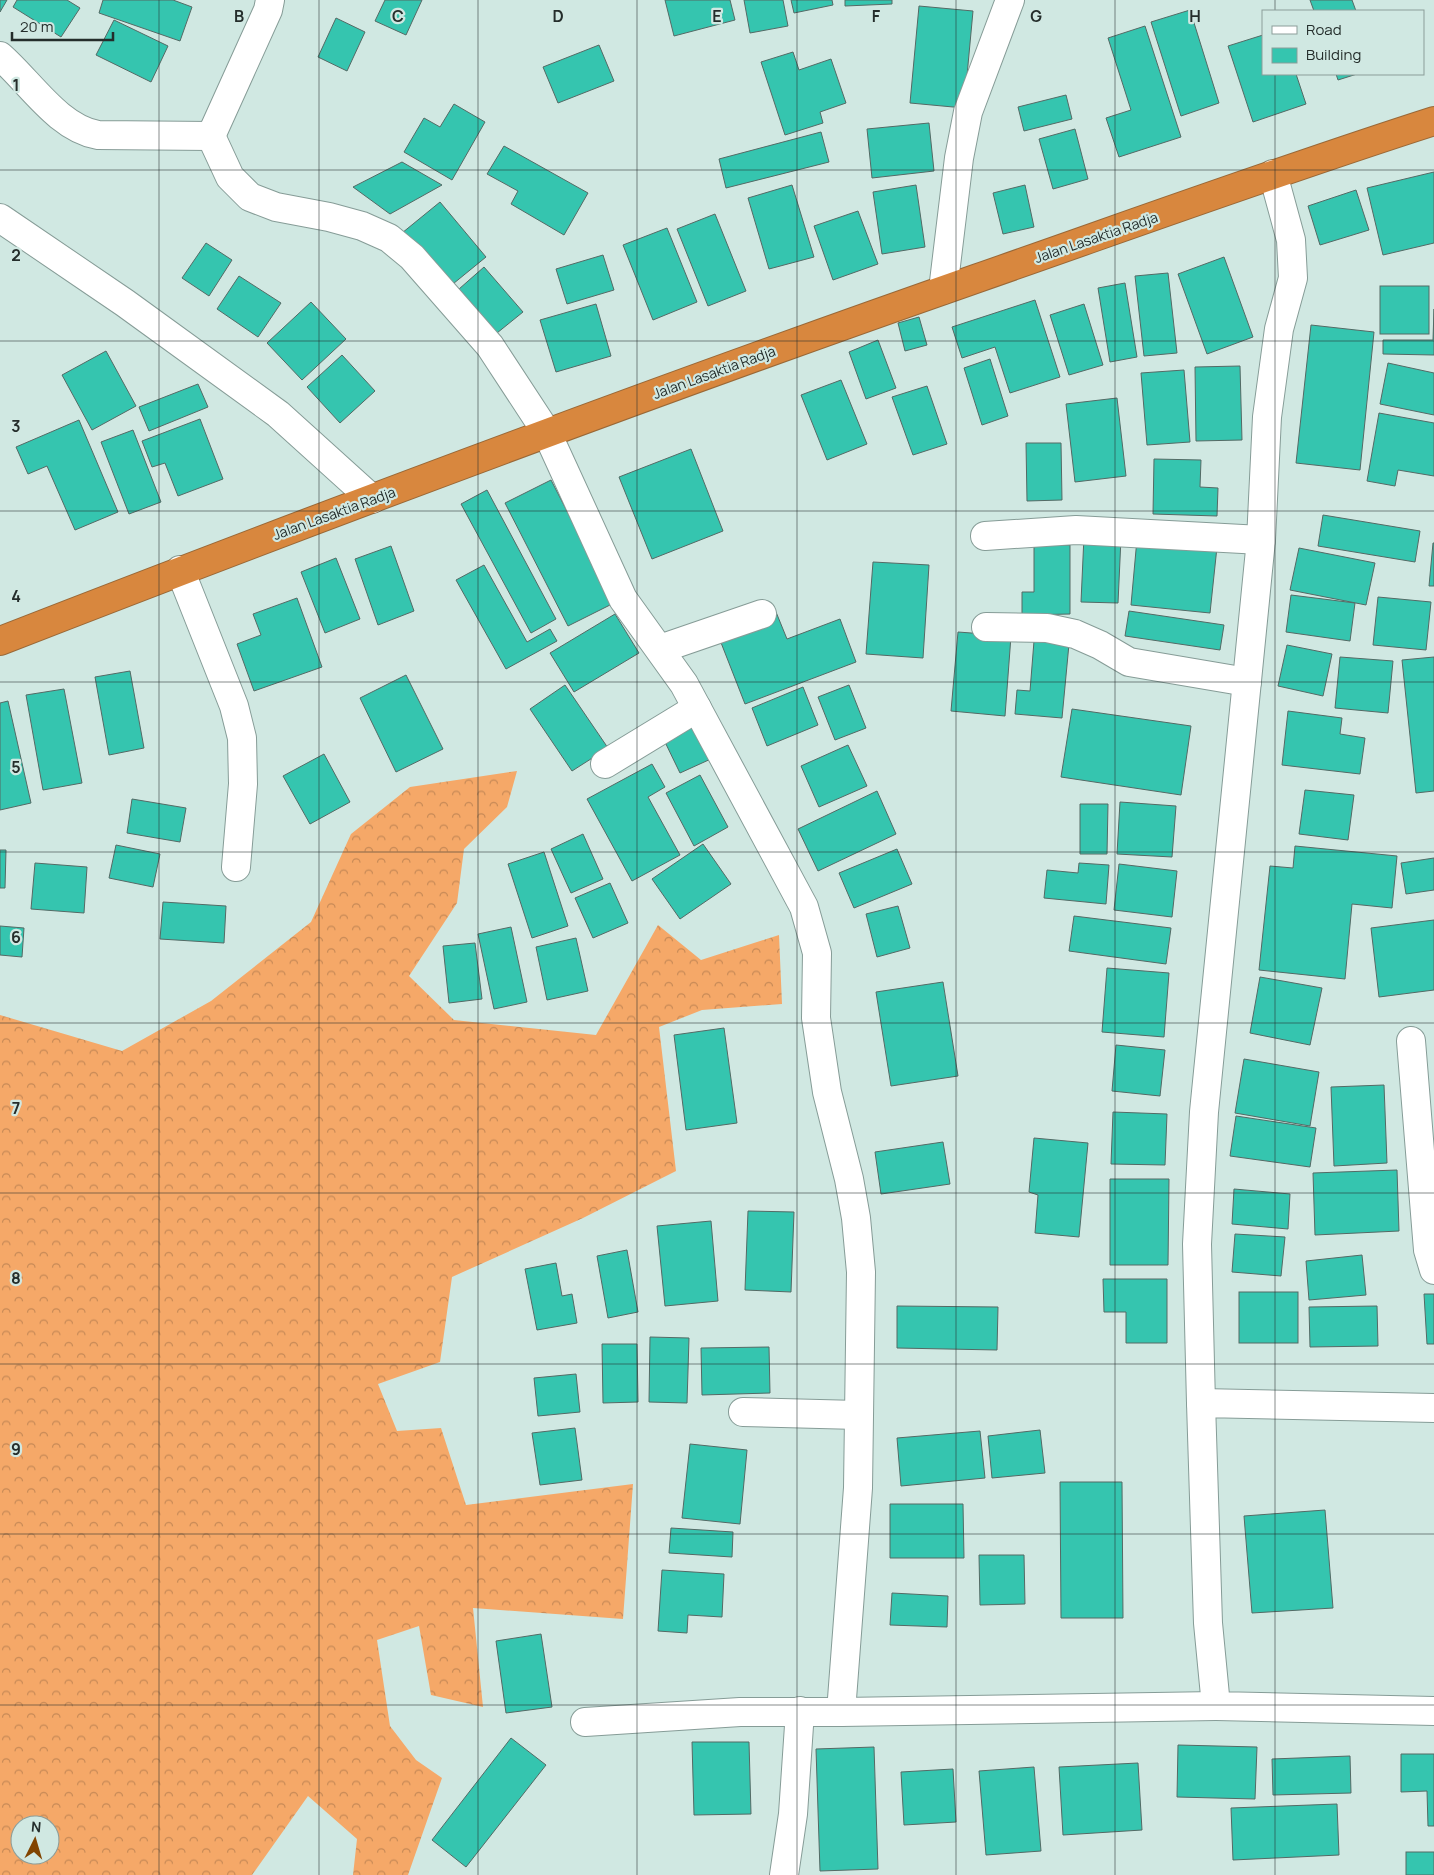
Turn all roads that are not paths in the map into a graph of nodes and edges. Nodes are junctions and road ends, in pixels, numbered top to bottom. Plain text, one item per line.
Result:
1 (270, 0) edge
2 (1010, 0) edge
3 (0, 56) edge
4 (1434, 121) edge
5 (211, 136) junction
6 (1273, 174) junction
7 (0, 218) edge
8 (944, 290) junction
9 (547, 433) junction
10 (372, 499) junction
11 (986, 536) dead end
12 (1261, 540) junction
13 (180, 570) junction
14 (762, 614) dead end
15 (986, 627) dead end
16 (0, 640) edge
17 (660, 649) junction
18 (1247, 682) junction
19 (697, 708) junction
20 (605, 764) dead end
21 (236, 867) dead end
22 (1411, 1041) dead end
23 (1434, 1270) edge
24 (1201, 1403) junction
25 (1434, 1408) edge
26 (743, 1412) dead end
27 (858, 1415) junction
28 (1216, 1706) junction
29 (1434, 1711) edge
30 (800, 1712) junction
31 (842, 1712) junction
32 (585, 1722) dead end
33 (784, 1875) edge

1 - 5 street
2 - 8 street
3 - 5 street
4 - 6 highway, Jalan Lasaktia Radja
5 - 9 street
6 - 8 highway, Jalan Lasaktia Radja
6 - 12 street
7 - 10 street
8 - 9 highway, Jalan Lasaktia Radja
9 - 10 highway, Jalan Lasaktia Radja
9 - 17 street
10 - 13 highway, Jalan Lasaktia Radja
11 - 12 street
12 - 18 street
13 - 16 highway, Jalan Lasaktia Radja
13 - 21 street
14 - 17 street
15 - 18 street
17 - 19 street
18 - 24 street
19 - 20 street
19 - 27 street
22 - 23 street
24 - 25 street
24 - 28 street
26 - 27 street
27 - 31 street
28 - 29 street
28 - 31 street
30 - 31 street
30 - 32 street
30 - 33 street

